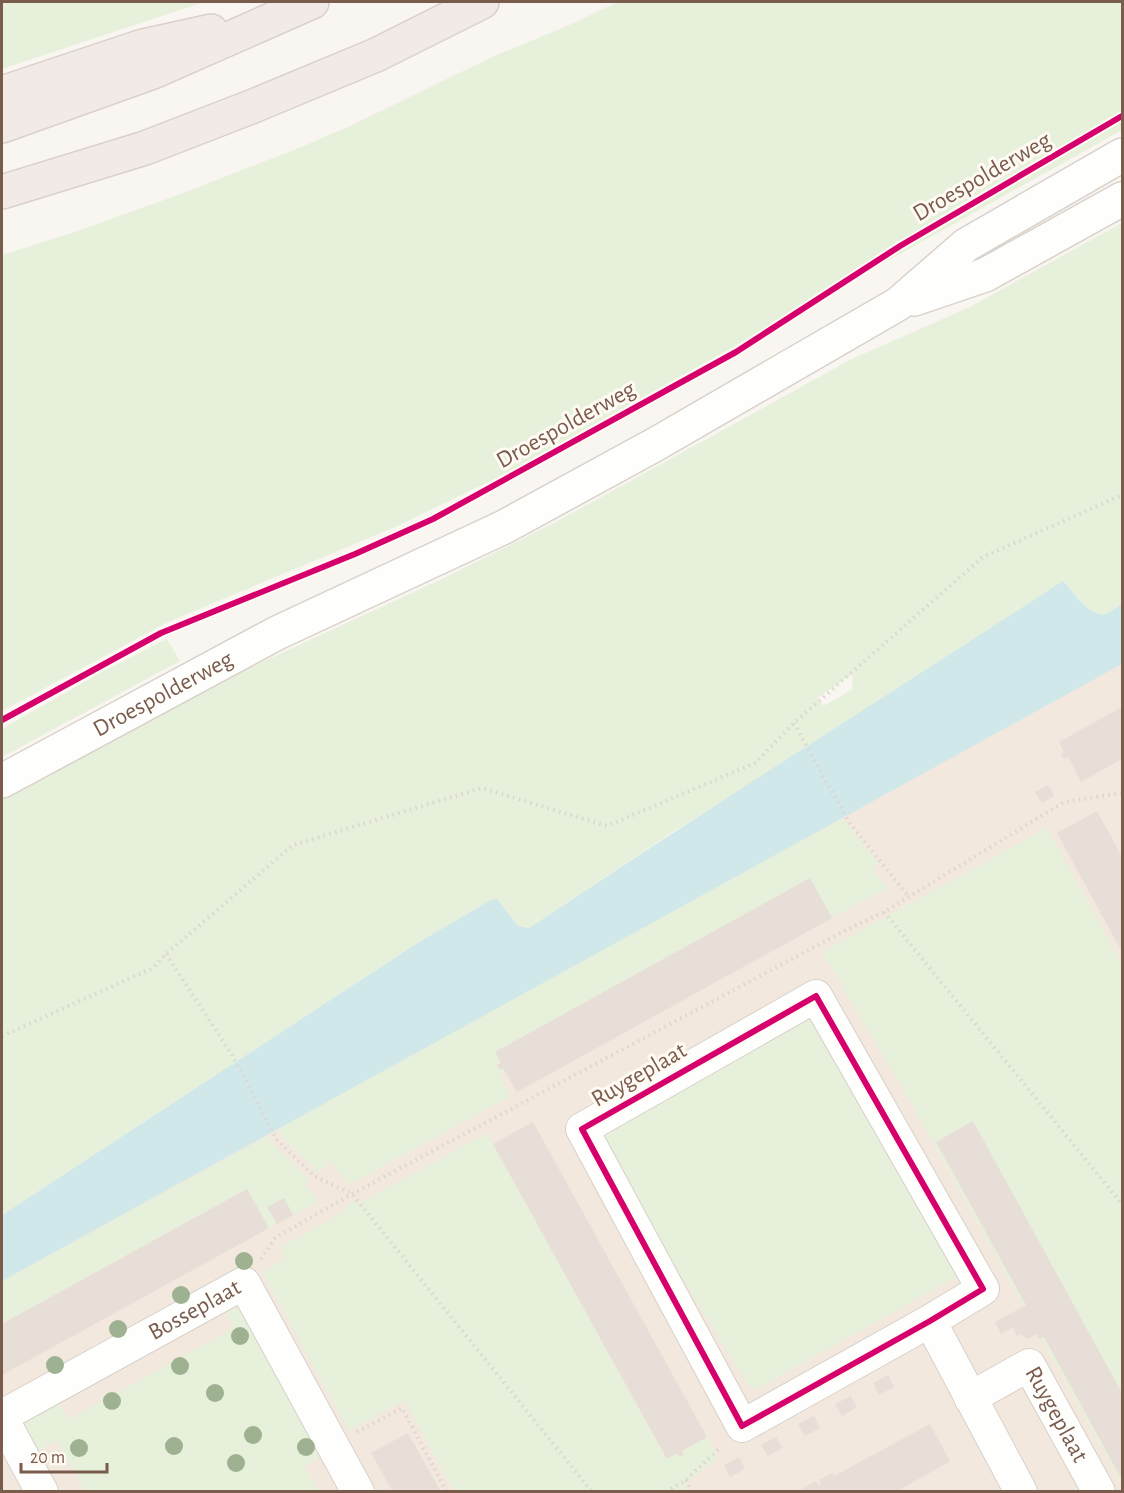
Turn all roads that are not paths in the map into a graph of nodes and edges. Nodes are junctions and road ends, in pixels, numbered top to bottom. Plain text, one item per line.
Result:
1 (312, 2) edge
2 (482, 2) edge
3 (284, 16) junction
4 (2, 93) edge
5 (2, 126) edge
6 (1122, 155) edge
7 (4, 191) edge
8 (1122, 199) edge
9 (898, 304) junction
10 (2, 782) edge
11 (930, 1321) junction
12 (970, 1398) junction
13 (2, 1417) edge
14 (42, 1491) edge
15 (358, 1491) edge
16 (1021, 1491) edge
17 (1099, 1491) edge

1 - 3 highway
2 - 7 highway
3 - 4 highway
3 - 5 highway
6 - 9 main road, Droespolderweg
8 - 9 main road, Droespolderweg
9 - 10 main road, Droespolderweg
11 - 11 street, Ruygeplaat
11 - 12 street
12 - 16 street
12 - 17 street, Ruygeplaat
13 - 14 street, Bosseplaat
13 - 15 street, Bosseplaat

